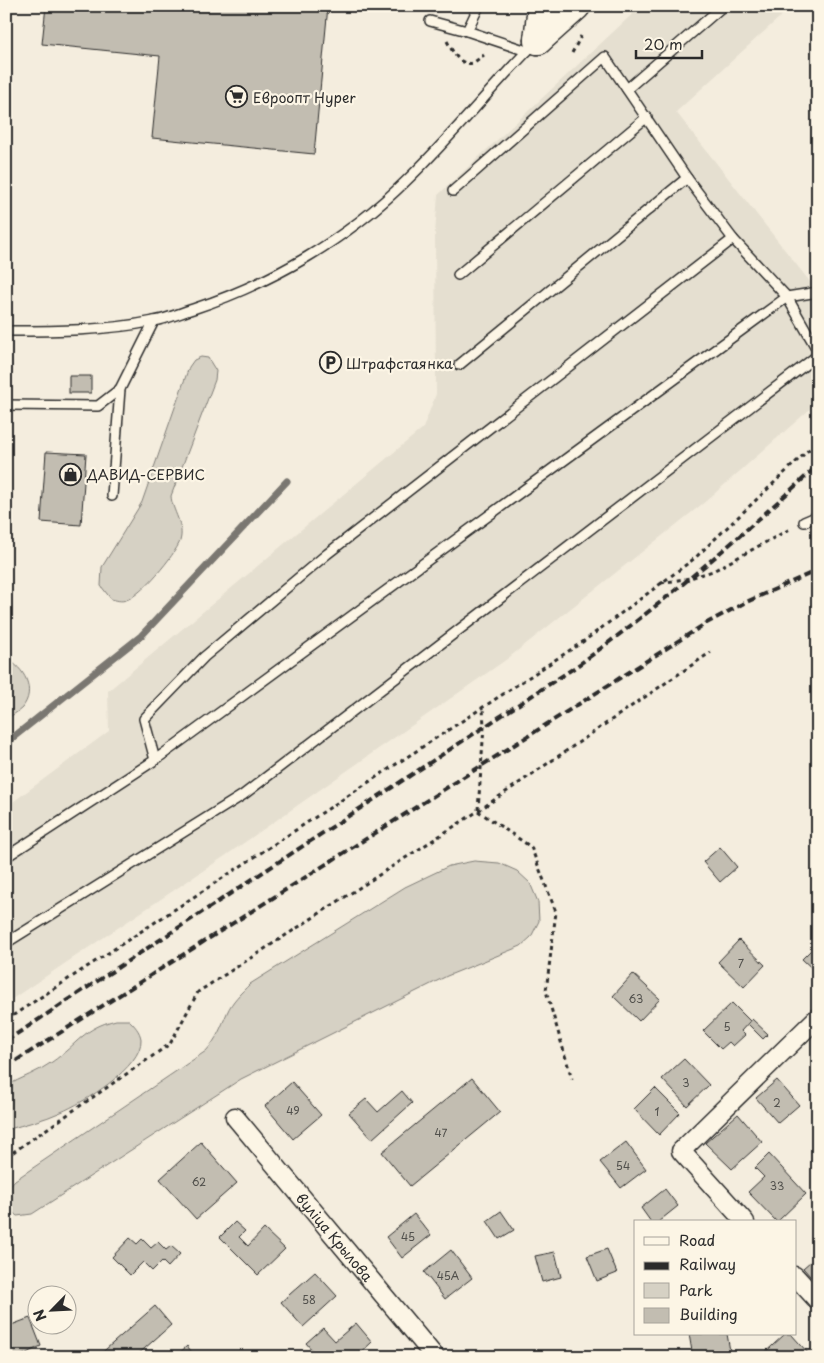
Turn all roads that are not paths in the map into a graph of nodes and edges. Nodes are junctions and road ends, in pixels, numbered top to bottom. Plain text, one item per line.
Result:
1 (479, 6) edge
2 (542, 6) edge
3 (576, 6) edge
4 (724, 6) edge
5 (430, 22) dead end
6 (467, 31) junction
7 (533, 45) junction
8 (627, 89) junction
9 (647, 117) junction
10 (687, 178) junction
11 (453, 191) dead end
12 (733, 239) junction
13 (458, 275) dead end
14 (818, 292) edge
15 (787, 297) junction
16 (154, 321) junction
17 (6, 331) edge
18 (818, 351) edge
19 (818, 355) edge
20 (459, 365) dead end
21 (120, 389) junction
22 (6, 405) edge
23 (112, 496) dead end
24 (818, 516) edge
25 (804, 522) road end
26 (155, 760) junction
27 (6, 857) edge
28 (6, 943) edge
29 (818, 1017) edge
30 (235, 1117) dead end
31 (743, 1220) edge
32 (796, 1277) edge
33 (818, 1301) edge
34 (435, 1357) edge

1 - 6 lane
2 - 7 main road
3 - 7 main road
4 - 8 lane
5 - 6 lane
6 - 7 lane
7 - 16 lane
8 - 9 lane
8 - 11 lane
9 - 10 lane
9 - 13 lane
10 - 12 lane
10 - 20 lane
12 - 15 lane
12 - 26 lane
14 - 15 lane
15 - 18 lane
15 - 26 lane
16 - 17 lane
16 - 21 lane
19 - 28 lane
21 - 22 lane
21 - 23 lane
24 - 25 lane
26 - 27 lane
29 - 31 street
30 - 34 street, вуліца Крылова
32 - 33 street

